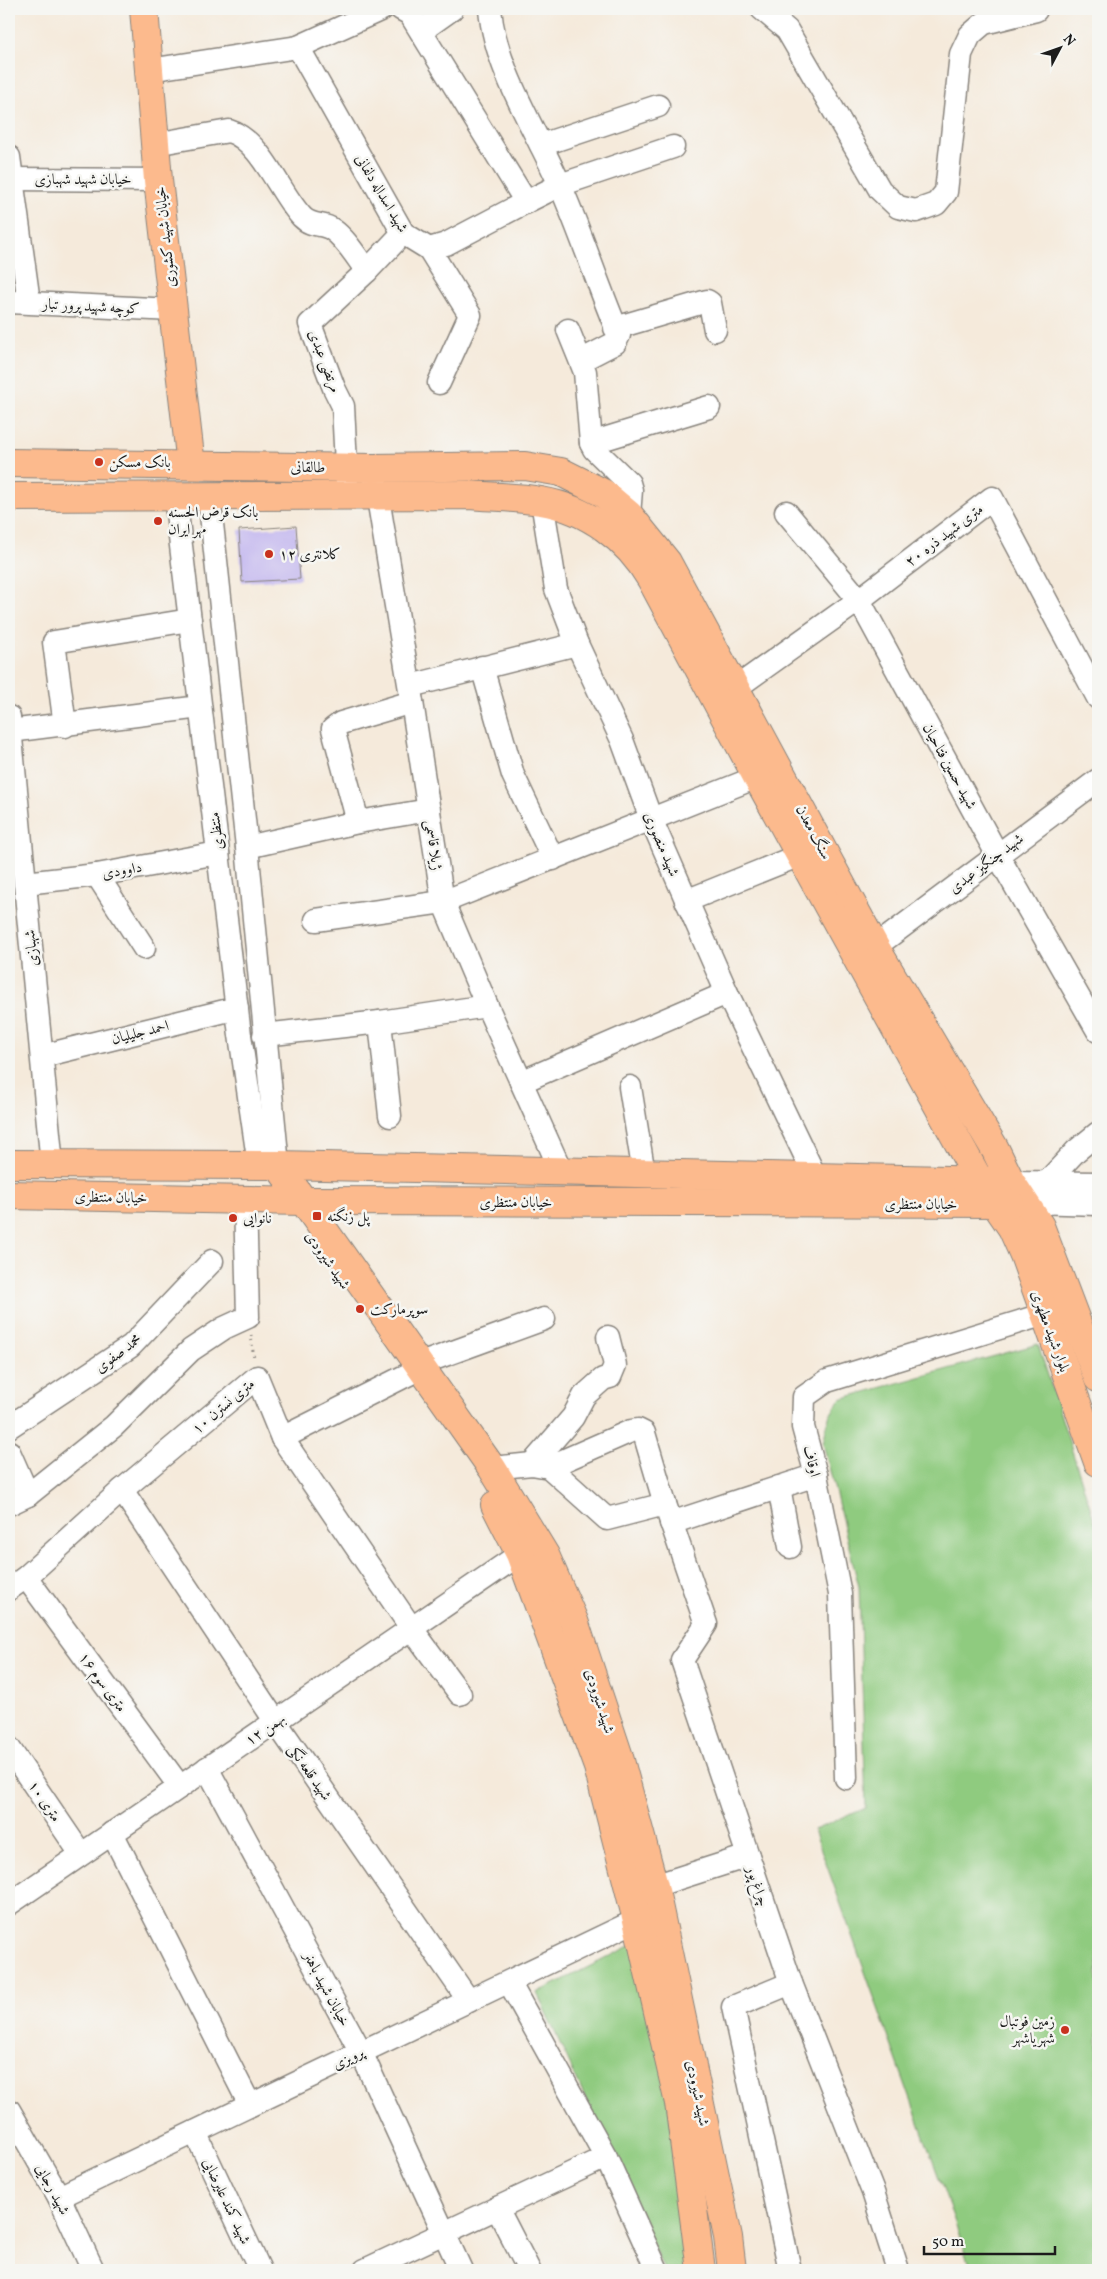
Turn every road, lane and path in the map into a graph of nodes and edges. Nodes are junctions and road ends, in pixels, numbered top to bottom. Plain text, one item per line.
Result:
1 (144, 9) edge
2 (382, 9) edge
3 (401, 9) edge
4 (452, 9) edge
5 (490, 9) edge
6 (762, 9) edge
7 (1036, 10) dead end
8 (421, 31) junction
9 (298, 47) junction
10 (149, 70) junction
11 (658, 106) dead end
12 (155, 144) junction
13 (540, 145) junction
14 (673, 147) dead end
15 (10, 171) edge
16 (158, 180) junction
17 (560, 185) junction
18 (526, 202) junction
19 (403, 233) junction
20 (429, 249) junction
21 (367, 271) junction
22 (19, 302) edge
23 (173, 310) junction
24 (616, 328) junction
25 (568, 330) dead end
26 (715, 330) dead end
27 (582, 360) junction
28 (439, 383) dead end
29 (709, 406) dead end
30 (592, 442) junction
31 (9, 463) edge
32 (191, 464) junction
33 (346, 468) junction
34 (373, 468) junction
35 (603, 493) joint
36 (175, 496) junction
37 (210, 496) junction
38 (348, 496) junction
39 (376, 496) junction
40 (9, 497) edge
41 (542, 501) junction
42 (786, 512) dead end
43 (629, 515) junction
44 (599, 523) joint
45 (859, 600) junction
46 (190, 620) junction
47 (577, 644) junction
48 (482, 668) junction
49 (737, 687) junction
50 (411, 694) junction
51 (1098, 698) edge
52 (200, 707) junction
53 (9, 724) edge
54 (65, 726) junction
55 (757, 777) junction
56 (1098, 780) edge
57 (429, 810) junction
58 (651, 819) junction
59 (358, 822) junction
60 (14, 824) edge
61 (247, 847) junction
62 (218, 853) junction
63 (997, 854) junction
64 (800, 855) junction
65 (553, 859) junction
66 (97, 874) junction
67 (25, 883) junction
68 (443, 902) junction
69 (686, 902) junction
70 (316, 920) dead end
71 (875, 947) junction
72 (144, 948) dead end
73 (727, 992) junction
74 (487, 1006) junction
75 (237, 1008) junction
76 (380, 1022) junction
77 (1098, 1031) edge
78 (264, 1035) junction
79 (42, 1056) junction
80 (522, 1082) junction
81 (630, 1087) dead end
82 (390, 1116) dead end
83 (1098, 1133) edge
84 (9, 1164) edge
85 (269, 1164) junction
86 (52, 1165) junction
87 (562, 1173) junction
88 (644, 1174) junction
89 (815, 1176) junction
90 (979, 1180) junction
91 (1098, 1183) edge
92 (1032, 1192) junction
93 (9, 1195) edge
94 (245, 1199) junction
95 (295, 1200) junction
96 (996, 1204) junction
97 (1098, 1204) edge
98 (212, 1261) dead end
99 (1045, 1314) junction
100 (248, 1317) junction
101 (544, 1318) dead end
102 (608, 1337) dead end
103 (414, 1369) junction
104 (257, 1376) junction
105 (1098, 1378) edge
106 (9, 1427) edge
107 (282, 1438) junction
108 (9, 1452) edge
109 (1098, 1462) edge
110 (541, 1465) junction
111 (492, 1468) junction
112 (816, 1475) junction
113 (779, 1487) junction
114 (122, 1490) junction
115 (18, 1499) edge
116 (668, 1514) junction
117 (790, 1548) dead end
118 (520, 1554) junction
119 (18, 1583) edge
120 (412, 1629) junction
121 (460, 1694) dead end
122 (276, 1722) junction
123 (9, 1748) edge
124 (207, 1768) junction
125 (846, 1778) dead end
126 (180, 1787) junction
127 (112, 1833) junction
128 (81, 1854) junction
129 (748, 1856) junction
130 (654, 1886) junction
131 (9, 1904) edge
132 (637, 1920) junction
133 (509, 1982) junction
134 (791, 1983) junction
135 (469, 2001) junction
136 (361, 2052) junction
137 (250, 2105) junction
138 (9, 2110) edge
139 (195, 2132) junction
140 (606, 2157) junction
141 (59, 2197) junction
142 (497, 2208) junction
143 (444, 2233) junction
144 (93, 2270) edge
145 (260, 2270) edge
146 (365, 2270) edge
147 (461, 2270) edge
148 (529, 2270) edge
149 (657, 2270) edge
150 (700, 2270) edge
151 (732, 2270) edge
152 (790, 2270) edge
153 (898, 2270) edge

1 - 10 main road, خیابان شهید کشوری
2 - 9 street
3 - 8 street
4 - 8 street
5 - 13 street
6 - 7 street
8 - 18 street
9 - 10 street
9 - 19 street, شهید اسداله دلفانی
10 - 12 main road, خیابان شهید کشوری
11 - 13 street
12 - 16 main road, خیابان شهید کشوری
12 - 21 street
13 - 17 street
14 - 17 street
15 - 16 street, خیابان شهید شهبازی
15 - 22 street
16 - 23 main road, خیابان شهید کشوری
17 - 18 street
17 - 24 street
18 - 20 street
19 - 20 street, شهید اسداله دلفانی
19 - 21 street, مرتضی عبدی
20 - 28 street, شهید اسداله دلفانی
21 - 33 street, مرتضی عبدی
22 - 23 street, کوچه شهید پرور تبار
23 - 32 main road, خیابان شهید کشوری
24 - 26 street
24 - 27 street
25 - 27 street
27 - 30 street
29 - 30 street
30 - 43 street
31 - 32 main road, طالقانی
32 - 33 main road, طالقانی
33 - 34 main road, طالقانی
33 - 38 street
34 - 35 main road, طالقانی
34 - 39 street, ژیلا قاسمی
35 - 43 main road, سنگ معدن
36 - 37 main road, طالقانی
36 - 40 main road, طالقانی
36 - 46 street, منتظری
37 - 38 main road, طالقانی
37 - 61 street, منتظری
38 - 39 main road, طالقانی
39 - 41 main road, طالقانی
39 - 50 street, ژیلا قاسمی
41 - 44 main road, طالقانی
41 - 47 street, شهید منصوری
42 - 45 street, شهید حسین فتاحیان
43 - 49 main road, سنگ معدن
44 - 55 main road, سنگ معدن
45 - 49 street, ۲۰ متری شهید ذره
45 - 51 street, ۲۰ متری شهید ذره
45 - 63 street, شهید حسین فتاحیان
46 - 52 street, منتظری
46 - 54 street
47 - 48 street
47 - 58 street, شهید منصوری
48 - 50 street
48 - 65 street
49 - 71 main road, سنگ معدن
50 - 57 street, ژیلا قاسمی
50 - 59 street
52 - 54 street, شهبازی
52 - 62 street, منتظری
53 - 54 street, شهبازی
53 - 60 street, شهبازی
55 - 58 street
55 - 64 main road, سنگ معدن
56 - 63 street, شهید چنگیز عبدی
57 - 59 street
57 - 68 street, ژیلا قاسمی
58 - 65 street
58 - 69 street, شهید منصوری
59 - 61 street
60 - 67 street, شهبازی
61 - 78 street, منتظری
62 - 66 street, داوودی
62 - 75 street, منتظری
63 - 71 street, شهید چنگیز عبدی
63 - 77 street, شهید حسین فتاحیان
64 - 69 street
64 - 90 main road, سنگ معدن
65 - 68 street
66 - 67 street, داوودی
66 - 72 street
67 - 79 street, شهبازی
68 - 70 street
68 - 74 street, ژیلا قاسمی
69 - 73 street, شهید منصوری
71 - 92 main road, سنگ معدن
73 - 80 street
73 - 89 street, شهید منصوری
74 - 76 street
74 - 80 street, ژیلا قاسمی
75 - 79 street, احمد جلیلیان
75 - 85 street, منتظری
76 - 78 street
76 - 82 street
78 - 85 street, منتظری
79 - 86 street, شهبازی
80 - 87 street, ژیلا قاسمی
81 - 88 street
83 - 92 street
84 - 86 main road, خیابان منتظری
85 - 86 main road, خیابان منتظری
85 - 87 main road, خیابان منتظری
85 - 95 main road, شهید شیرودی
87 - 88 main road, خیابان منتظری
88 - 89 main road, خیابان منتظری
89 - 90 main road, خیابان منتظری
90 - 92 main road, خیابان منتظری
90 - 96 main road, سنگ معدن
91 - 92 street
92 - 96 main road, خیابان منتظری
92 - 97 street
92 - 105 main road, بلوار شهید مطهری
93 - 94 main road, خیابان منتظری
94 - 95 main road, خیابان منتظری
94 - 100 street
95 - 96 main road, خیابان منتظری
95 - 103 main road, شهید شیرودی
96 - 99 main road, بلوار شهید مطهری
98 - 106 street, محمد صفوی
99 - 109 main road, بلوار شهید مطهری
99 - 112 street, اوقاف
100 - 104 path
100 - 115 street
101 - 103 street
102 - 110 street
103 - 107 street
103 - 111 main road, شهید شیرودی
103 - 118 main road, شهید شیرودی
104 - 107 street, ۱۰ متری نسترن
104 - 114 street, ۱۰ متری نسترن
107 - 120 street, ۱۰ متری نسترن
108 - 115 street
110 - 111 street
110 - 116 street
110 - 116 street
111 - 130 main road, شهید شیرودی
112 - 113 street
112 - 125 street, اوقاف
113 - 116 street
113 - 117 street
114 - 119 street, ۱۰ متری نسترن
114 - 122 street, شهید قلعه نگی
116 - 129 street, چراغ پور
118 - 120 street, ۱۲ بهمن
118 - 132 main road, شهید شیرودی
119 - 126 street, ۱۶ متری سوم
120 - 121 street, ۱۰ متری نسترن
120 - 122 street, ۱۲ بهمن
122 - 124 street, ۱۲ بهمن
122 - 135 street, شهید قلعه نگی
123 - 128 street, ۱۰ متری
124 - 126 street, ۱۲ بهمن
124 - 136 street, خیابان شهید باهنر
126 - 127 street, ۱۲ بهمن
127 - 128 street, ۱۲ بهمن
127 - 137 street
128 - 131 street, ۱۲ بهمن
129 - 130 street
129 - 134 street, چراغ پور
130 - 151 main road, شهید شیرودی
132 - 133 street, پرویزی
132 - 150 main road, شهید شیرودی
133 - 135 street, پرویزی
133 - 140 street
134 - 152 street
134 - 153 street, چراغ پور
135 - 136 street, پرویزی
136 - 137 street, پرویزی
136 - 143 street, خیابان شهید باهنر
137 - 139 street, پرویزی
138 - 141 street, شهید رجایی
139 - 141 street, پرویزی
139 - 145 street, شهید کمند علیرضایی
140 - 142 street
140 - 149 street
141 - 144 street, شهید رجایی
142 - 143 street
142 - 148 street
143 - 146 street
143 - 147 street, خیابان شهید باهنر

